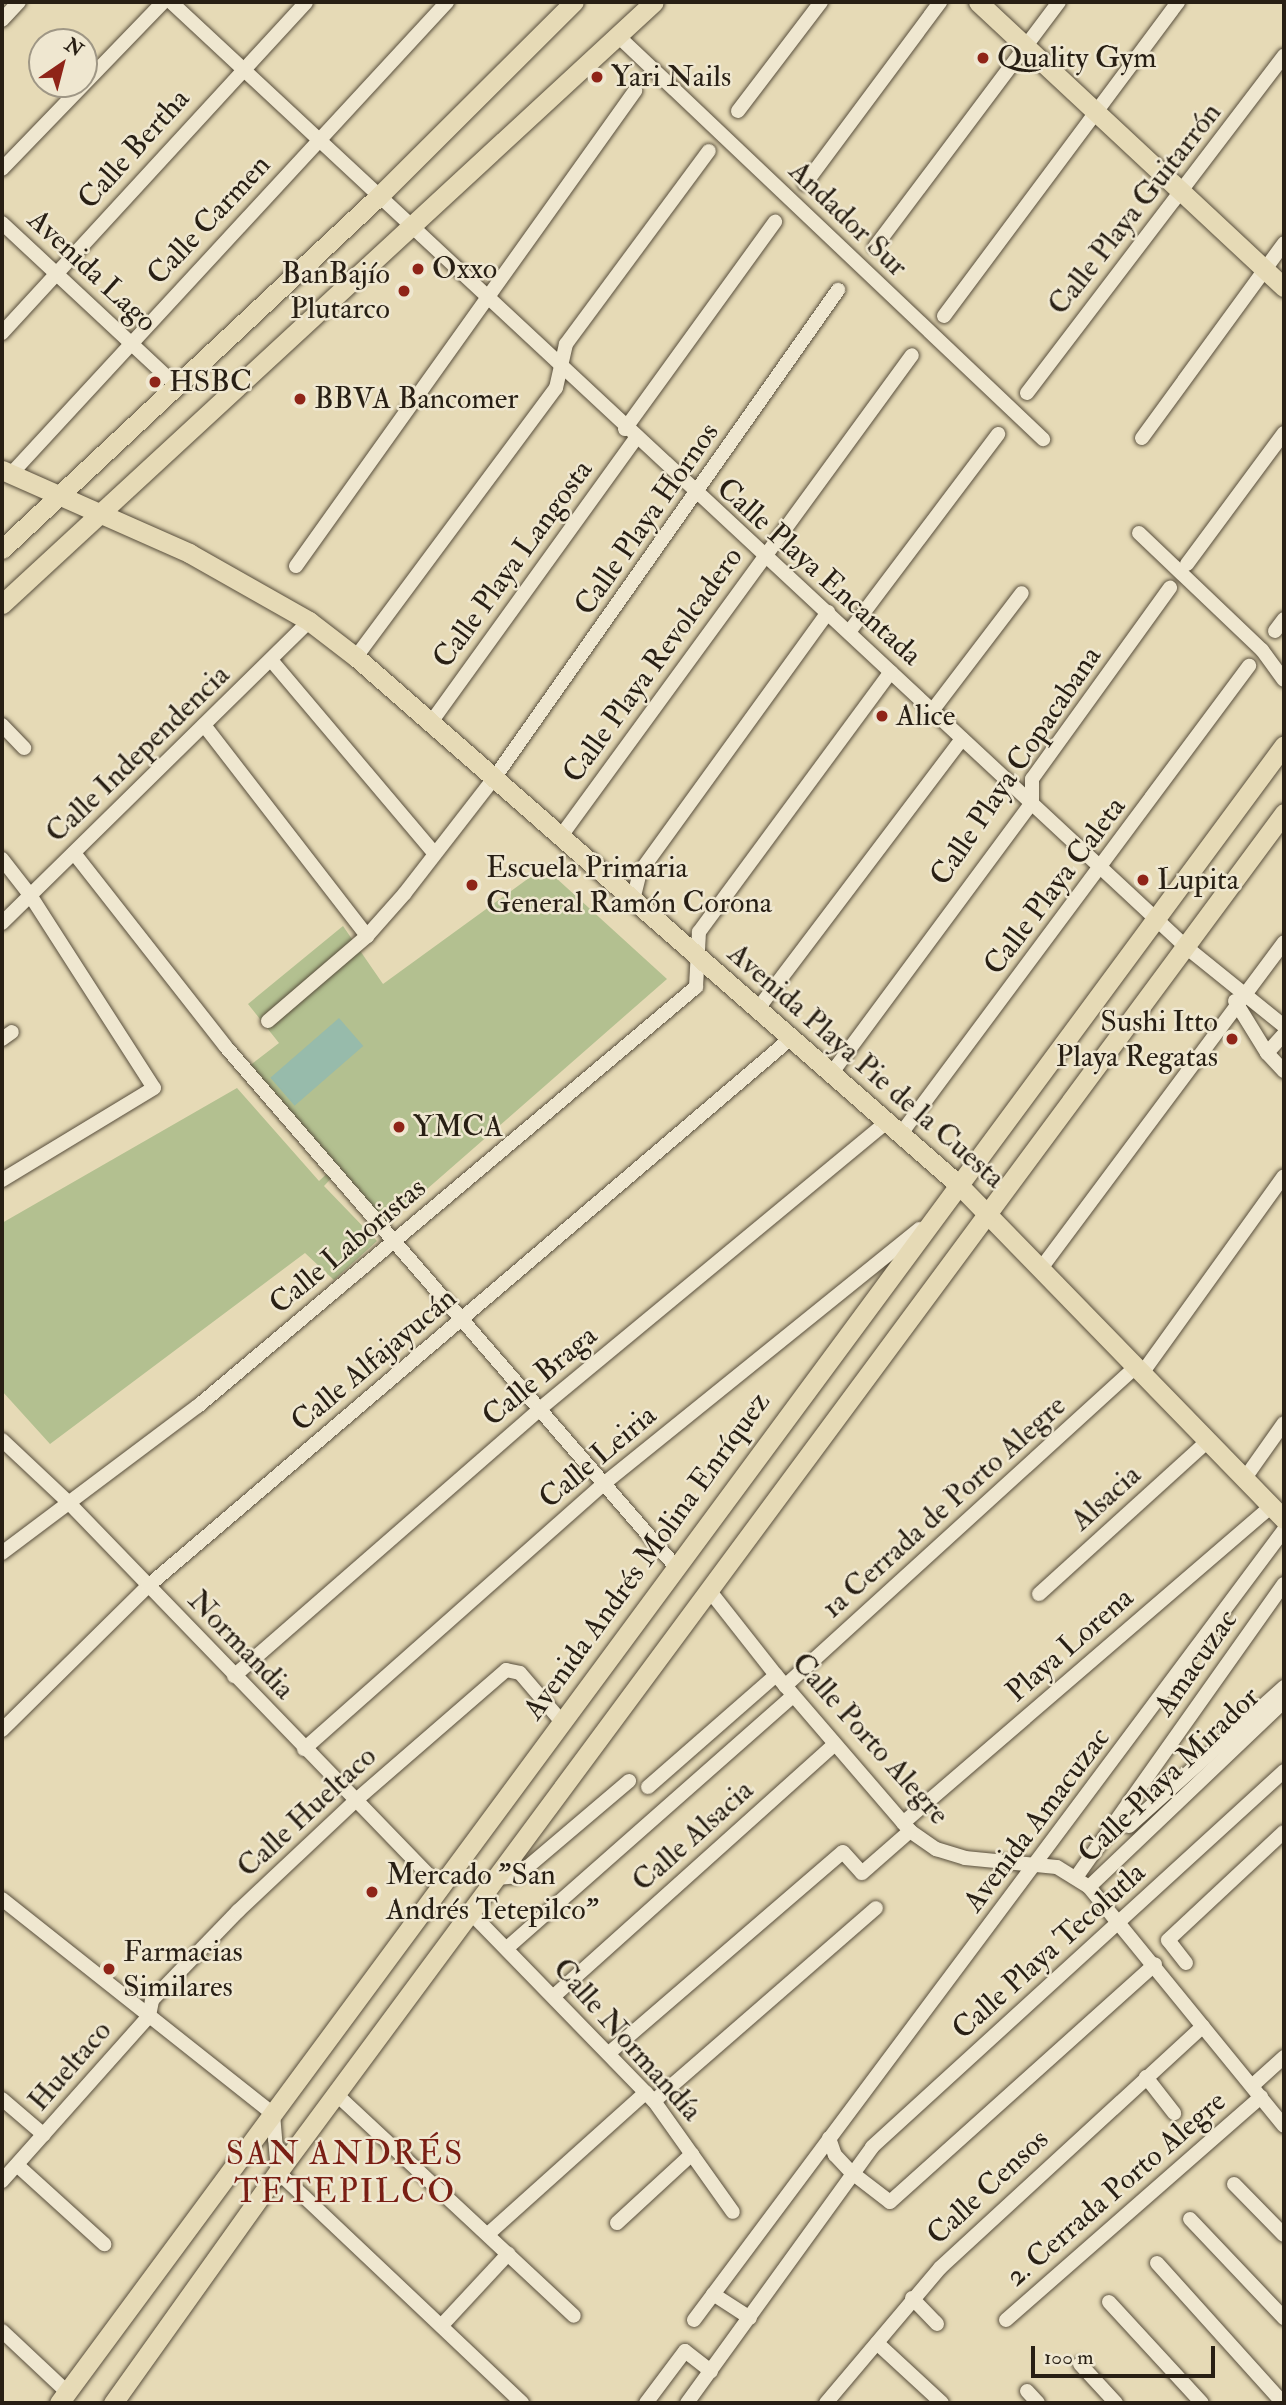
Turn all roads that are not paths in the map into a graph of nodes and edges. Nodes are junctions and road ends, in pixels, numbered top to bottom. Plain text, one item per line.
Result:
1 (19, 2) edge
2 (163, 2) edge
3 (171, 2) edge
4 (306, 2) edge
5 (447, 2) edge
6 (574, 2) edge
7 (654, 2) edge
8 (821, 2) edge
9 (940, 2) edge
10 (978, 2) edge
11 (1059, 2) edge
12 (1178, 2) edge
13 (2, 20) edge
14 (618, 36) junction
15 (1025, 47) junction
16 (1284, 56) edge
17 (242, 69) junction
18 (635, 91) dead end
19 (738, 111) dead end
20 (1094, 112) junction
21 (319, 139) junction
22 (709, 151) dead end
23 (2, 169) edge
24 (805, 184) dead end
25 (1181, 192) junction
26 (379, 196) junction
27 (775, 222) dead end
28 (2, 223) edge
29 (410, 226) junction
30 (1284, 243) edge
31 (875, 247) dead end
32 (1265, 269) junction
33 (56, 274) junction
34 (1284, 287) edge
35 (838, 290) dead end
36 (488, 300) junction
37 (944, 316) dead end
38 (2, 333) edge
39 (131, 344) junction
40 (912, 355) dead end
41 (560, 368) junction
42 (177, 386) junction
43 (1027, 393) dead end
44 (631, 433) junction
45 (1284, 433) edge
46 (998, 434) dead end
47 (1142, 438) dead end
48 (1042, 439) dead end
49 (6, 472) edge
50 (696, 495) junction
51 (59, 496) junction
52 (100, 515) junction
53 (1139, 533) dead end
54 (2, 549) edge
55 (765, 554) junction
56 (1187, 564) dead end
57 (296, 566) dead end
58 (1170, 588) dead end
59 (1022, 593) dead end
60 (2, 604) edge
61 (828, 612) junction
62 (1284, 619) edge
63 (309, 621) junction
64 (1275, 631) dead end
65 (849, 632) junction
66 (356, 657) junction
67 (271, 660) junction
68 (1249, 666) dead end
69 (891, 672) junction
70 (1284, 680) edge
71 (932, 711) junction
72 (432, 721) junction
73 (2, 725) edge
74 (204, 725) junction
75 (962, 739) junction
76 (1284, 745) edge
77 (24, 748) dead end
78 (495, 777) junction
79 (1032, 802) junction
80 (1284, 813) edge
81 (561, 836) junction
82 (74, 853) junction
83 (434, 853) junction
84 (2, 859) edge
85 (1103, 867) junction
86 (30, 895) junction
87 (634, 900) junction
88 (1157, 919) junction
89 (2, 923) edge
90 (367, 936) junction
91 (1284, 942) edge
92 (1186, 947) junction
93 (698, 958) junction
94 (1227, 984) junction
95 (1247, 992) junction
96 (1237, 1006) junction
97 (757, 1010) junction
98 (268, 1021) dead end
99 (1284, 1026) edge
100 (1284, 1034) edge
101 (790, 1039) junction
102 (1267, 1053) junction
103 (1284, 1071) edge
104 (831, 1074) junction
105 (893, 1129) junction
106 (1284, 1176) edge
107 (2, 1180) edge
108 (959, 1185) junction
109 (988, 1213) junction
110 (935, 1217) junction
111 (393, 1241) junction
112 (1042, 1267) junction
113 (461, 1320) junction
114 (1140, 1369) junction
115 (541, 1408) junction
116 (1284, 1423) edge
117 (2, 1440) edge
118 (1209, 1440) junction
119 (1245, 1478) junction
120 (606, 1482) junction
121 (69, 1503) junction
122 (1278, 1512) edge
123 (1284, 1530) edge
124 (2, 1553) edge
125 (676, 1567) junction
126 (1284, 1584) edge
127 (148, 1586) junction
128 (709, 1590) junction
129 (1039, 1594) dead end
130 (234, 1676) junction
131 (785, 1686) junction
132 (1284, 1687) edge
133 (1284, 1701) edge
134 (562, 1722) junction
135 (2, 1730) edge
136 (835, 1744) junction
137 (304, 1749) junction
138 (1284, 1771) edge
139 (629, 1781) dead end
140 (648, 1787) dead end
141 (355, 1801) junction
142 (1129, 1826) dead end
143 (906, 1827) junction
144 (1284, 1832) edge
145 (1038, 1864) junction
146 (1077, 1876) junction
147 (496, 1878) junction
148 (1089, 1887) junction
149 (441, 1888) junction
150 (2, 1899) edge
151 (876, 1908) dead end
152 (471, 1913) junction
153 (1121, 1923) junction
154 (507, 1948) junction
155 (1186, 1963) dead end
156 (1155, 1964) junction
157 (554, 1996) junction
158 (149, 2016) junction
159 (1203, 2026) junction
160 (609, 2053) junction
161 (1284, 2057) edge
162 (1146, 2077) junction
163 (1256, 2092) junction
164 (336, 2094) junction
165 (650, 2096) junction
166 (2, 2099) edge
167 (1174, 2113) dead end
168 (273, 2114) junction
169 (1284, 2126) edge
170 (44, 2136) junction
171 (829, 2138) junction
172 (692, 2154) junction
173 (17, 2165) junction
174 (278, 2172) junction
175 (851, 2172) junction
176 (2, 2181) edge
177 (1234, 2184) dead end
178 (733, 2212) dead end
179 (1190, 2219) dead end
180 (617, 2223) dead end
181 (488, 2234) junction
182 (1284, 2235) edge
183 (104, 2244) dead end
184 (508, 2254) junction
185 (1157, 2263) dead end
186 (713, 2294) junction
187 (912, 2298) junction
188 (1109, 2302) dead end
189 (574, 2316) dead end
190 (750, 2318) junction
191 (1284, 2318) edge
192 (694, 2320) dead end
193 (1006, 2320) dead end
194 (443, 2324) junction
195 (937, 2324) dead end
196 (2, 2331) edge
197 (877, 2343) junction
198 (1080, 2364) dead end
199 (711, 2371) junction
200 (1027, 2391) dead end
201 (63, 2397) edge
202 (121, 2401) edge
203 (522, 2403) edge
204 (646, 2403) edge
205 (687, 2403) edge
206 (826, 2403) edge
207 (942, 2403) edge
208 (1038, 2403) edge
209 (1116, 2403) edge
210 (1202, 2403) edge
211 (1283, 2403) edge

1 - 13 street
2 - 23 street
3 - 17 street, Calle Playa Encantada
4 - 17 street, Calle Bertha
5 - 21 street, Calle Carmen
6 - 26 main road
7 - 14 main road
8 - 19 street
9 - 24 street
10 - 15 main road
11 - 15 street
12 - 20 street
14 - 29 main road
14 - 48 street, Andador Sur
15 - 20 main road
15 - 31 street
16 - 25 street, Calle Playa Guitarrón
17 - 21 street, Calle Playa Encantada
17 - 33 street, Calle Bertha
18 - 36 street
20 - 25 main road
20 - 37 street
21 - 26 street, Calle Playa Encantada
21 - 39 street, Calle Carmen
22 - 41 street
25 - 32 main road
25 - 43 street, Calle Playa Guitarrón
26 - 29 street, Calle Playa Encantada
26 - 42 main road
27 - 44 street, Calle Playa Langosta
28 - 33 street, Avenida Lago
29 - 36 street, Calle Playa Encantada
29 - 52 main road
30 - 32 street
32 - 34 main road
32 - 47 street
33 - 38 street, Calle Bertha
33 - 39 street, Avenida Lago
35 - 50 street, Calle Playa Hornos
36 - 41 street, Calle Playa Encantada
36 - 57 street
39 - 42 street, Avenida Lago
39 - 49 street, Calle Carmen
40 - 55 street, Calle Playa Revolcadero
41 - 44 street, Calle Playa Encantada
41 - 66 street
42 - 51 main road
44 - 50 street, Calle Playa Encantada
44 - 72 street, Calle Playa Langosta
45 - 56 street
46 - 65 street
49 - 51 main road, Avenida Playa Pie de la Cuesta
50 - 55 street, Calle Playa Encantada
50 - 78 street, Calle Playa Hornos
51 - 52 main road, Avenida Playa Pie de la Cuesta
51 - 54 main road
52 - 60 main road
52 - 63 main road, Avenida Playa Pie de la Cuesta
53 - 70 street
55 - 61 street, Calle Playa Encantada
55 - 81 street, Calle Playa Revolcadero
58 - 79 street, Calle Playa Copacabana
59 - 71 street
61 - 65 street, Calle Playa Encantada
61 - 87 street
62 - 64 street
63 - 66 main road, Avenida Playa Pie de la Cuesta
63 - 67 street, Calle Independencia
65 - 69 street, Calle Playa Encantada
66 - 72 main road, Avenida Playa Pie de la Cuesta
67 - 74 street, Calle Independencia
67 - 83 street
68 - 85 street, Calle Playa Caleta
69 - 71 street, Calle Playa Encantada
69 - 93 street, Calle Laboristas
71 - 75 street, Calle Playa Encantada
72 - 78 main road, Avenida Playa Pie de la Cuesta
73 - 77 street
74 - 82 street, Calle Independencia
74 - 90 street
75 - 79 street, Calle Playa Encantada
75 - 97 street
76 - 88 main road, Avenida Andrés Molina Enríquez
78 - 81 main road, Avenida Playa Pie de la Cuesta
78 - 83 street, Calle Playa Hornos
79 - 85 street, Calle Playa Encantada
79 - 104 street, Calle Playa Copacabana
80 - 92 main road
81 - 87 main road, Avenida Playa Pie de la Cuesta
82 - 86 street, Calle Independencia
82 - 111 street
83 - 90 street, Calle Playa Hornos
84 - 86 street
85 - 88 street, Calle Playa Encantada
85 - 105 street, Calle Playa Caleta
86 - 89 street, Calle Independencia
86 - 107 street
87 - 93 main road, Avenida Playa Pie de la Cuesta
88 - 92 street, Calle Playa Encantada
88 - 108 main road, Avenida Andrés Molina Enríquez
90 - 98 street, Calle Playa Hornos
91 - 95 street
92 - 94 street, Calle Playa Encantada
92 - 109 main road
93 - 97 main road, Avenida Playa Pie de la Cuesta
93 - 111 street, Calle Laboristas
94 - 95 street, Calle Playa Encantada
94 - 96 street, Calle Playa Encantada
95 - 96 street
95 - 99 street, Calle Playa Encantada
96 - 102 street, Calle Playa Encantada
96 - 112 street
97 - 101 main road, Avenida Playa Pie de la Cuesta
100 - 102 street
101 - 104 main road, Avenida Playa Pie de la Cuesta
101 - 113 street, Calle Alfajayucán
102 - 103 street, Calle Playa Encantada
104 - 105 main road, Avenida Playa Pie de la Cuesta
105 - 108 main road, Avenida Playa Pie de la Cuesta
105 - 115 street, Calle Braga
106 - 114 street, 1a Cerrada de Porto Alegre
108 - 109 main road, Avenida Playa Pie de la Cuesta
108 - 110 main road, Avenida Andrés Molina Enríquez
109 - 112 main road, Avenida Playa Pie de la Cuesta
109 - 128 main road
110 - 120 street, Calle Leiria
110 - 125 main road, Avenida Andrés Molina Enríquez
111 - 113 street
111 - 121 street, Calle Laboristas
112 - 114 main road, Avenida Playa Pie de la Cuesta
113 - 115 street
113 - 127 street, Calle Alfajayucán
114 - 118 main road, Avenida Playa Pie de la Cuesta
114 - 131 street, 1a Cerrada de Porto Alegre
115 - 120 street
115 - 130 street, Calle Braga
116 - 119 street
117 - 121 street, Normandia
118 - 119 main road, Avenida Playa Pie de la Cuesta
118 - 129 street, Alsacia
119 - 122 main road, Avenida Playa Pie de la Cuesta
120 - 125 street
120 - 137 street, Calle Leiria
121 - 124 street, Calle Laboristas
121 - 127 street, Normandia
122 - 143 street, Playa Lorena
123 - 145 street, Avenida Amacuzac
125 - 134 main road, Avenida Andrés Molina Enríquez
126 - 146 street, Amacuzac
127 - 130 street, Normandia
127 - 135 street, Calle Alfajayucán
128 - 131 street, Calle Porto Alegre
128 - 147 main road
130 - 137 street, Normandia
131 - 136 street, Calle Porto Alegre
131 - 140 street
131 - 154 street
132 - 142 street
133 - 148 street, Calle Playa Mirador
134 - 141 street, Calle Hueltaco
134 - 149 main road, Avenida Andrés Molina Enríquez
136 - 143 street, Calle Porto Alegre
136 - 157 street, Calle Alsacia
137 - 141 street, Normandia
138 - 153 street, Calle Playa Tecolutla
139 - 147 street
141 - 149 street, Normandia
141 - 158 street, Calle Hueltaco
143 - 145 street, Calle Porto Alegre
143 - 160 street, Playa Lorena
144 - 155 street
145 - 146 street, Calle Porto Alegre
145 - 171 street, Avenida Amacuzac
146 - 148 street, Calle Porto Alegre
147 - 152 main road
148 - 153 street, Calle Porto Alegre
149 - 168 main road, Avenida Andrés Molina Enríquez
150 - 158 street
151 - 165 street
152 - 154 street, Calle Normandía
152 - 164 main road
153 - 156 street, Calle Porto Alegre
153 - 175 street, Calle Playa Tecolutla
154 - 157 street, Calle Normandía
156 - 159 street, Calle Porto Alegre
156 - 175 street
157 - 160 street, Calle Normandía
158 - 168 street
158 - 170 street, Hueltaco
159 - 162 street, Calle Censos
159 - 163 street, Calle Porto Alegre
160 - 165 street, Calle Normandía
161 - 163 street, 2. Cerrada Porto Alegre
162 - 167 street
162 - 187 street, Calle Censos
163 - 169 street, Calle Porto Alegre
163 - 193 street, 2. Cerrada Porto Alegre
164 - 174 main road
164 - 181 street
165 - 172 street, Calle Normandía
165 - 181 street
166 - 170 street
168 - 174 street
168 - 201 main road, Avenida Andrés Molina Enríquez
170 - 173 street, Hueltaco
171 - 175 street
171 - 186 street, Avenida Amacuzac
172 - 178 street, Calle Normandía
172 - 180 street
173 - 176 street, Hueltaco
173 - 183 street
174 - 194 street
174 - 202 main road
175 - 190 street
177 - 182 street
179 - 191 street
181 - 184 street
184 - 189 street
184 - 194 street
185 - 211 street
186 - 190 street
186 - 192 street, Avenida Amacuzac
187 - 195 street
187 - 197 street, Calle Censos
188 - 210 street
190 - 199 street
194 - 203 street
196 - 201 street
197 - 206 street, Calle Censos
197 - 207 street
198 - 209 street
199 - 204 street
199 - 205 street
200 - 208 street

